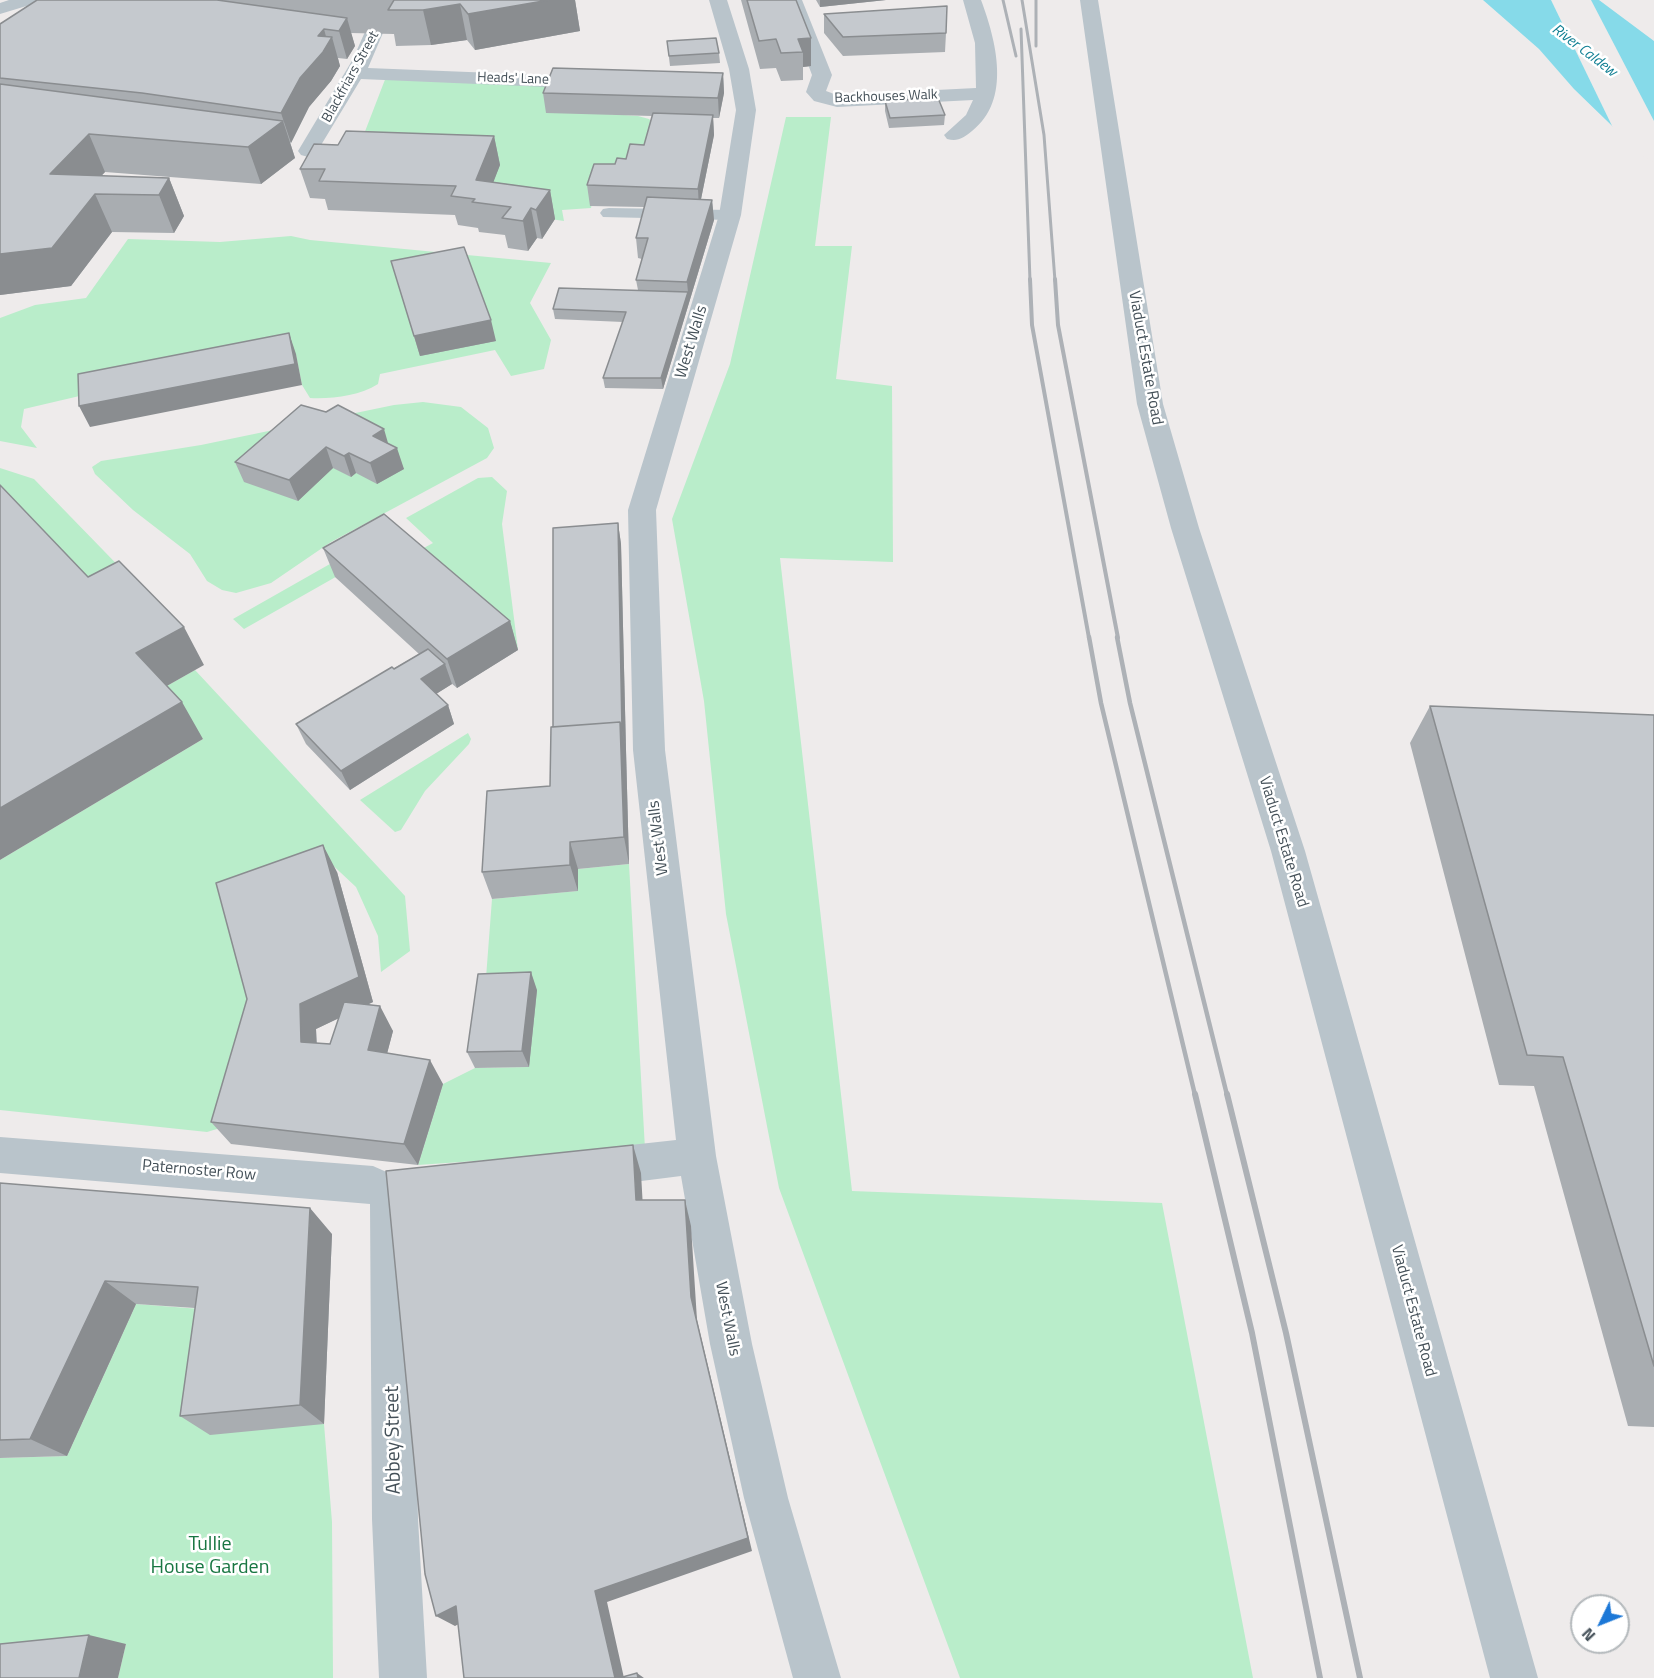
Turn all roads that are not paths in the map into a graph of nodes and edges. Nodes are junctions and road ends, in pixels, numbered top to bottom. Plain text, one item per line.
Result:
1 (27, 0) edge
2 (40, 0) edge
3 (388, 0) edge
4 (718, 0) edge
5 (793, 0) edge
6 (972, 0) edge
7 (1089, 0) edge
8 (0, 9) edge
9 (0, 27) edge
10 (348, 42) dead end
11 (371, 45) junction
12 (356, 73) junction
13 (616, 84) edge
14 (985, 93) junction
15 (954, 135) dead end
16 (302, 150) dead end
17 (609, 213) edge
18 (730, 215) junction
19 (0, 1155) edge
20 (697, 1156) junction
21 (559, 1172) edge
22 (399, 1193) joint
23 (403, 1678) edge
24 (817, 1678) edge
25 (1514, 1678) edge

1 - 8 street
2 - 9 street
3 - 11 street, Blackfriars Street
4 - 18 street, West Walls
5 - 14 street, Backhouses Walk
6 - 14 street
7 - 25 street, Viaduct Estate Road
10 - 11 lane
11 - 12 street, Blackfriars Street
12 - 13 street, Heads' Lane
12 - 16 street, Blackfriars Street
14 - 15 street
17 - 18 lane
18 - 20 street, West Walls
19 - 22 street, Paternoster Row
20 - 21 street
20 - 24 street, West Walls
22 - 23 street, Abbey Street

